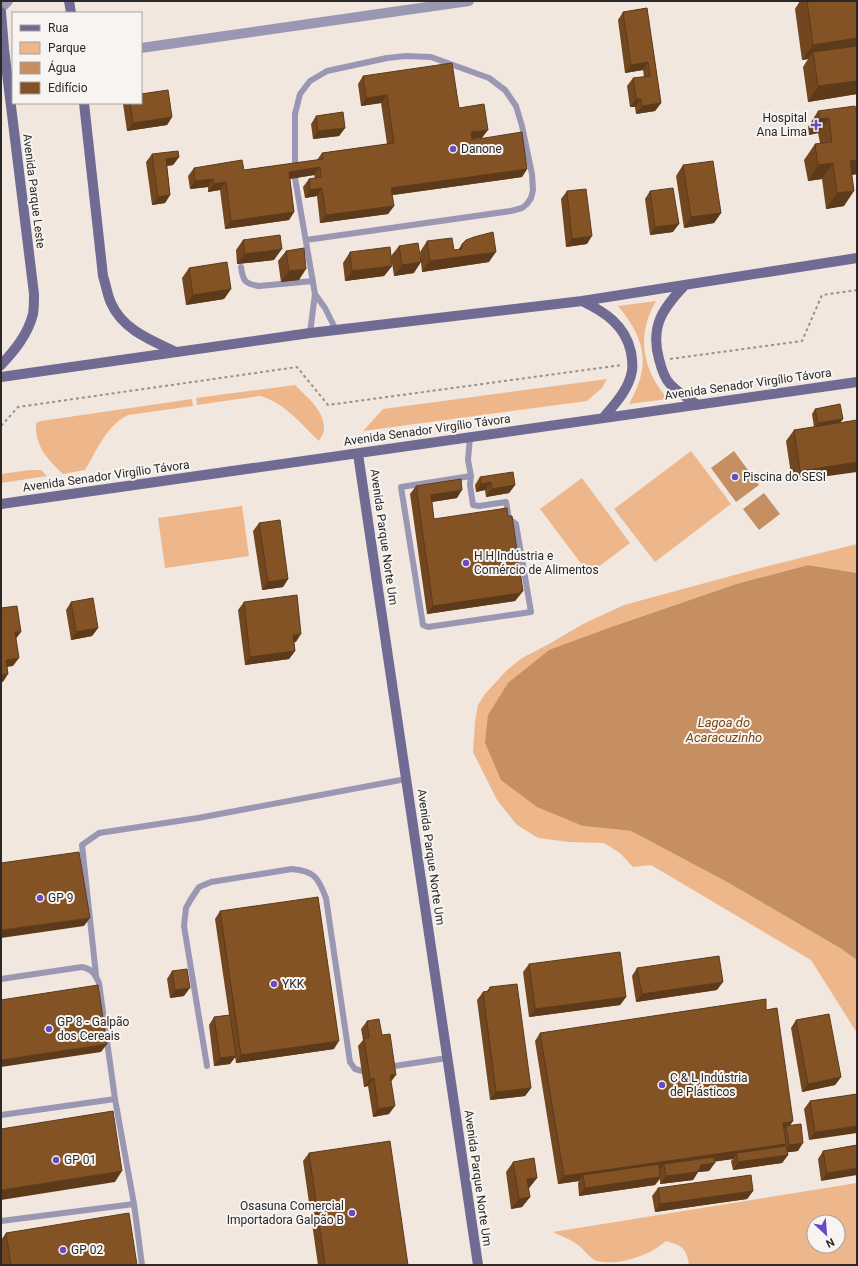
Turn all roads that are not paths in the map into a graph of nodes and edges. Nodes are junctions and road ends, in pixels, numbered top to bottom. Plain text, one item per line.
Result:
1 (8, 1) edge
2 (69, 1) edge
3 (469, 1) edge
4 (1, 8) edge
5 (1, 12) edge
6 (71, 12) edge
7 (142, 48) edge
8 (4, 49) junction
9 (12, 55) edge
10 (84, 104) edge
11 (295, 170) edge
12 (295, 178) edge
13 (306, 240) junction
14 (857, 258) edge
15 (241, 267) dead end
16 (313, 282) junction
17 (685, 285) junction
18 (316, 294) junction
19 (582, 301) junction
20 (336, 330) junction
21 (310, 333) junction
22 (176, 352) junction
23 (1, 365) edge
24 (1, 377) edge
25 (857, 382) edge
26 (697, 405) junction
27 (603, 418) junction
28 (470, 438) junction
29 (358, 454) junction
30 (471, 476) junction
31 (1, 504) edge
32 (406, 779) junction
33 (96, 975) junction
34 (1, 979) edge
35 (447, 1058) junction
36 (207, 1066) dead end
37 (388, 1067) edge
38 (362, 1071) dead end
39 (115, 1099) junction
40 (1, 1115) edge
41 (134, 1204) junction
42 (1, 1222) edge
43 (142, 1265) edge
44 (478, 1265) edge

1 - 4 street
2 - 6 main road
3 - 7 street
5 - 8 main road, Avenida Parque Leste
8 - 9 main road
8 - 23 main road, Avenida Parque Leste
10 - 22 main road
11 - 13 lane
12 - 13 lane
13 - 16 lane
14 - 17 main road
15 - 16 lane
16 - 18 lane
17 - 19 main road
17 - 26 main road
18 - 20 lane
18 - 21 lane
19 - 20 main road
19 - 27 main road
20 - 21 main road
21 - 22 main road
22 - 24 main road
25 - 26 main road, Avenida Senador Virgílio Távora
26 - 27 main road, Avenida Senador Virgílio Távora
27 - 28 main road, Avenida Senador Virgílio Távora
28 - 29 main road, Avenida Senador Virgílio Távora
28 - 30 lane
29 - 31 main road, Avenida Senador Virgílio Távora
29 - 32 main road, Avenida Parque Norte Um
30 - 30 lane
32 - 33 lane
32 - 35 main road, Avenida Parque Norte Um
33 - 34 lane
33 - 39 lane
35 - 37 lane
35 - 44 main road, Avenida Parque Norte Um
36 - 38 lane
39 - 40 lane
39 - 41 lane
41 - 42 lane
41 - 43 lane

